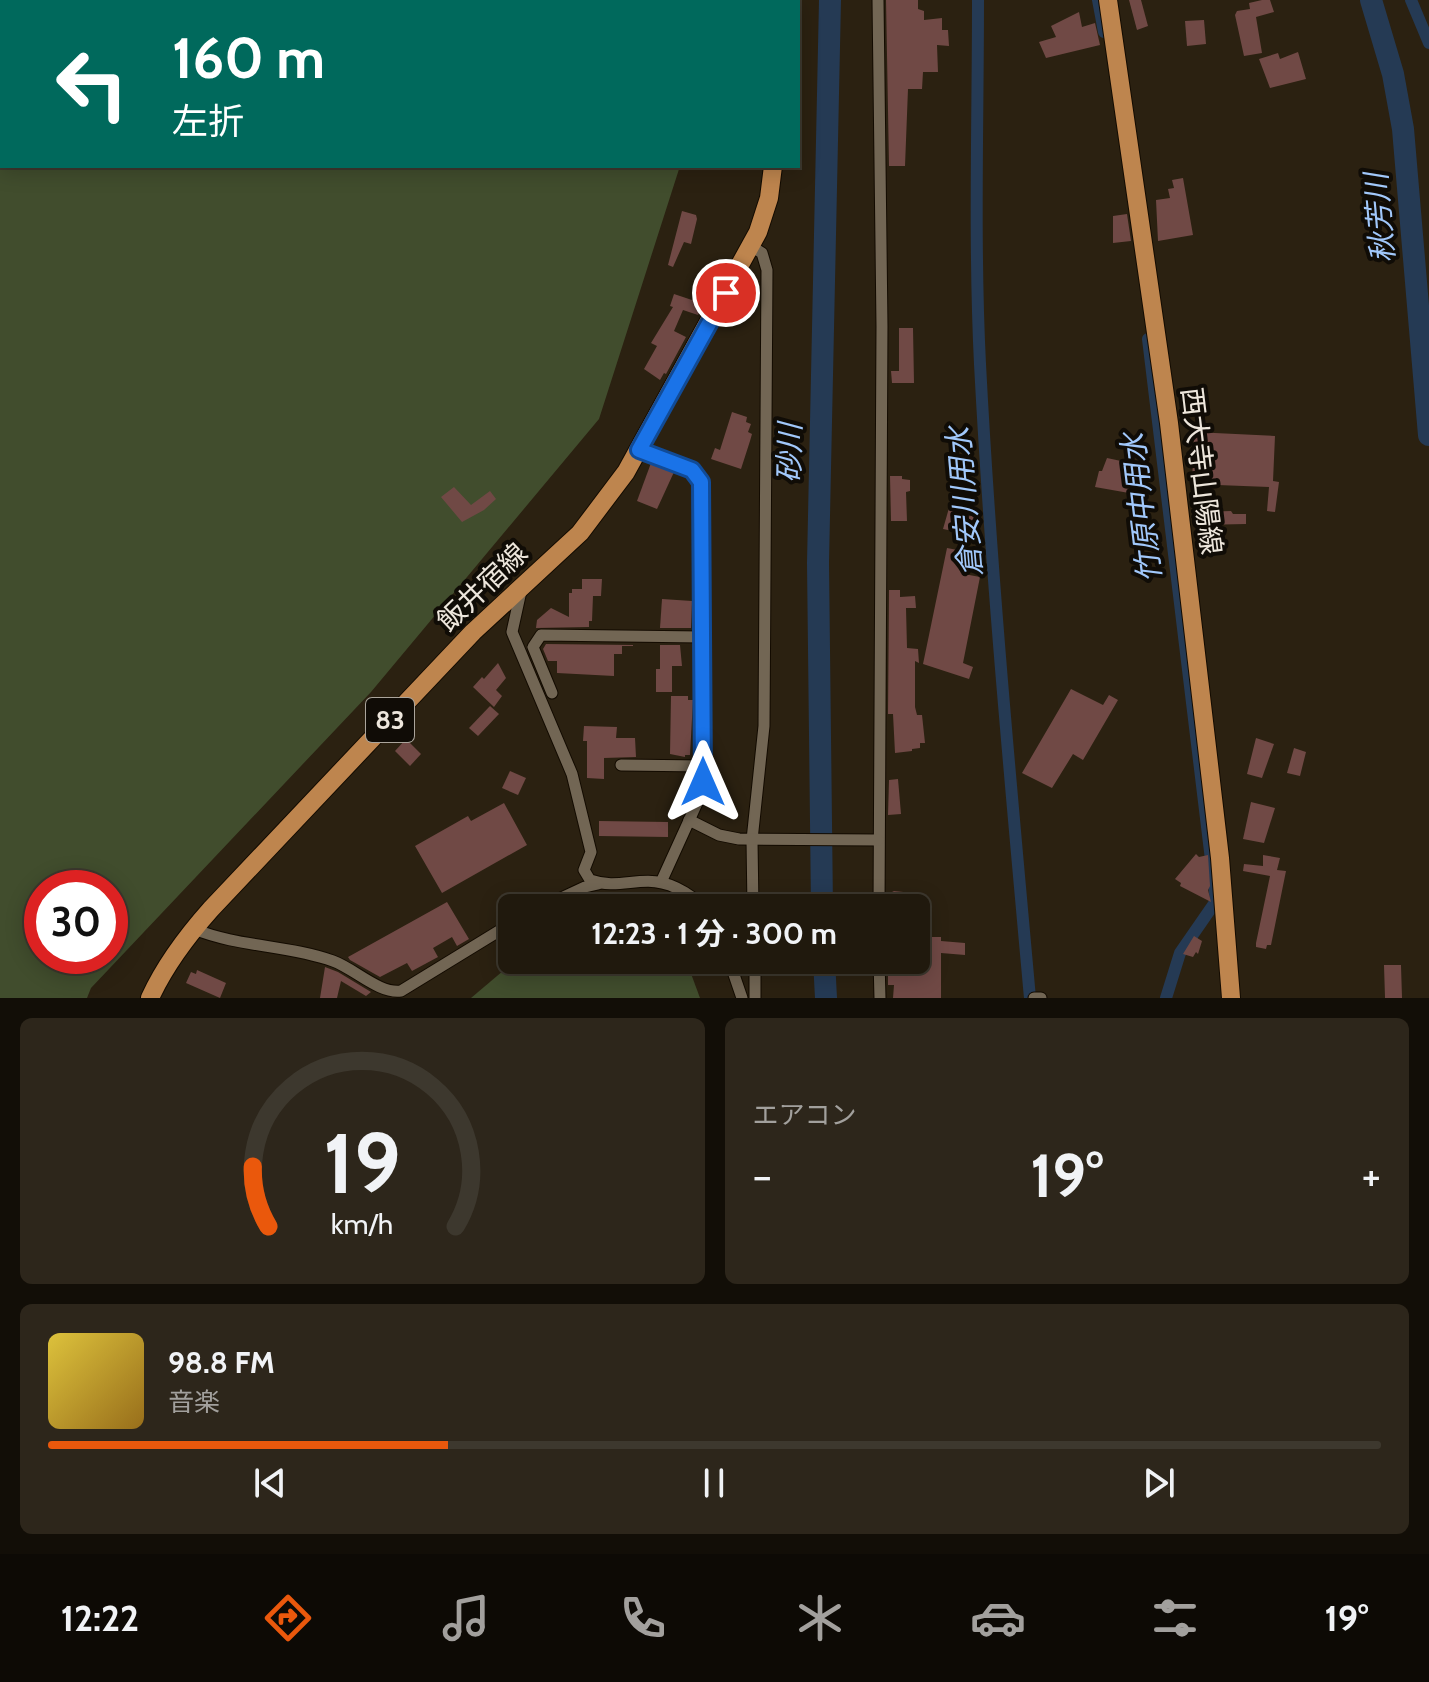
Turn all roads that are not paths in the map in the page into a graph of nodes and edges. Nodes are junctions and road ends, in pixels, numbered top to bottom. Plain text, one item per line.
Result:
1 (878, 0) edge
2 (1108, 0) edge
3 (773, 168) edge
4 (751, 246) junction
5 (639, 450) junction
6 (522, 587) junction
7 (702, 637) junction
8 (552, 693) dead end
9 (621, 765) dead end
10 (704, 766) junction
11 (689, 820) junction
12 (755, 840) junction
13 (878, 840) junction
14 (662, 880) junction
15 (602, 883) junction
16 (570, 894) edge
17 (686, 894) edge
18 (753, 894) edge
19 (879, 894) edge
20 (194, 929) junction
21 (498, 932) edge
22 (734, 974) edge
23 (755, 974) edge
24 (879, 974) edge
25 (150, 998) edge
26 (742, 998) edge
27 (755, 998) edge
28 (880, 998) edge
29 (1231, 998) edge

1 - 13 street
2 - 29 main road, 西大寺山陽線
3 - 4 main road, 飯井宿線 / 83
4 - 5 main road, 飯井宿線 / 83
4 - 12 street
5 - 6 main road, 飯井宿線 / 83
5 - 7 street
6 - 15 street
6 - 20 main road, 飯井宿線 / 83
7 - 8 street
7 - 10 street
9 - 10 street
10 - 11 street
11 - 12 street
11 - 14 street
12 - 13 street
12 - 18 street
13 - 19 street
14 - 15 street
14 - 17 street
15 - 16 street
20 - 21 street
20 - 25 main road, 飯井宿線 / 83
22 - 26 street
23 - 27 street
24 - 28 street

